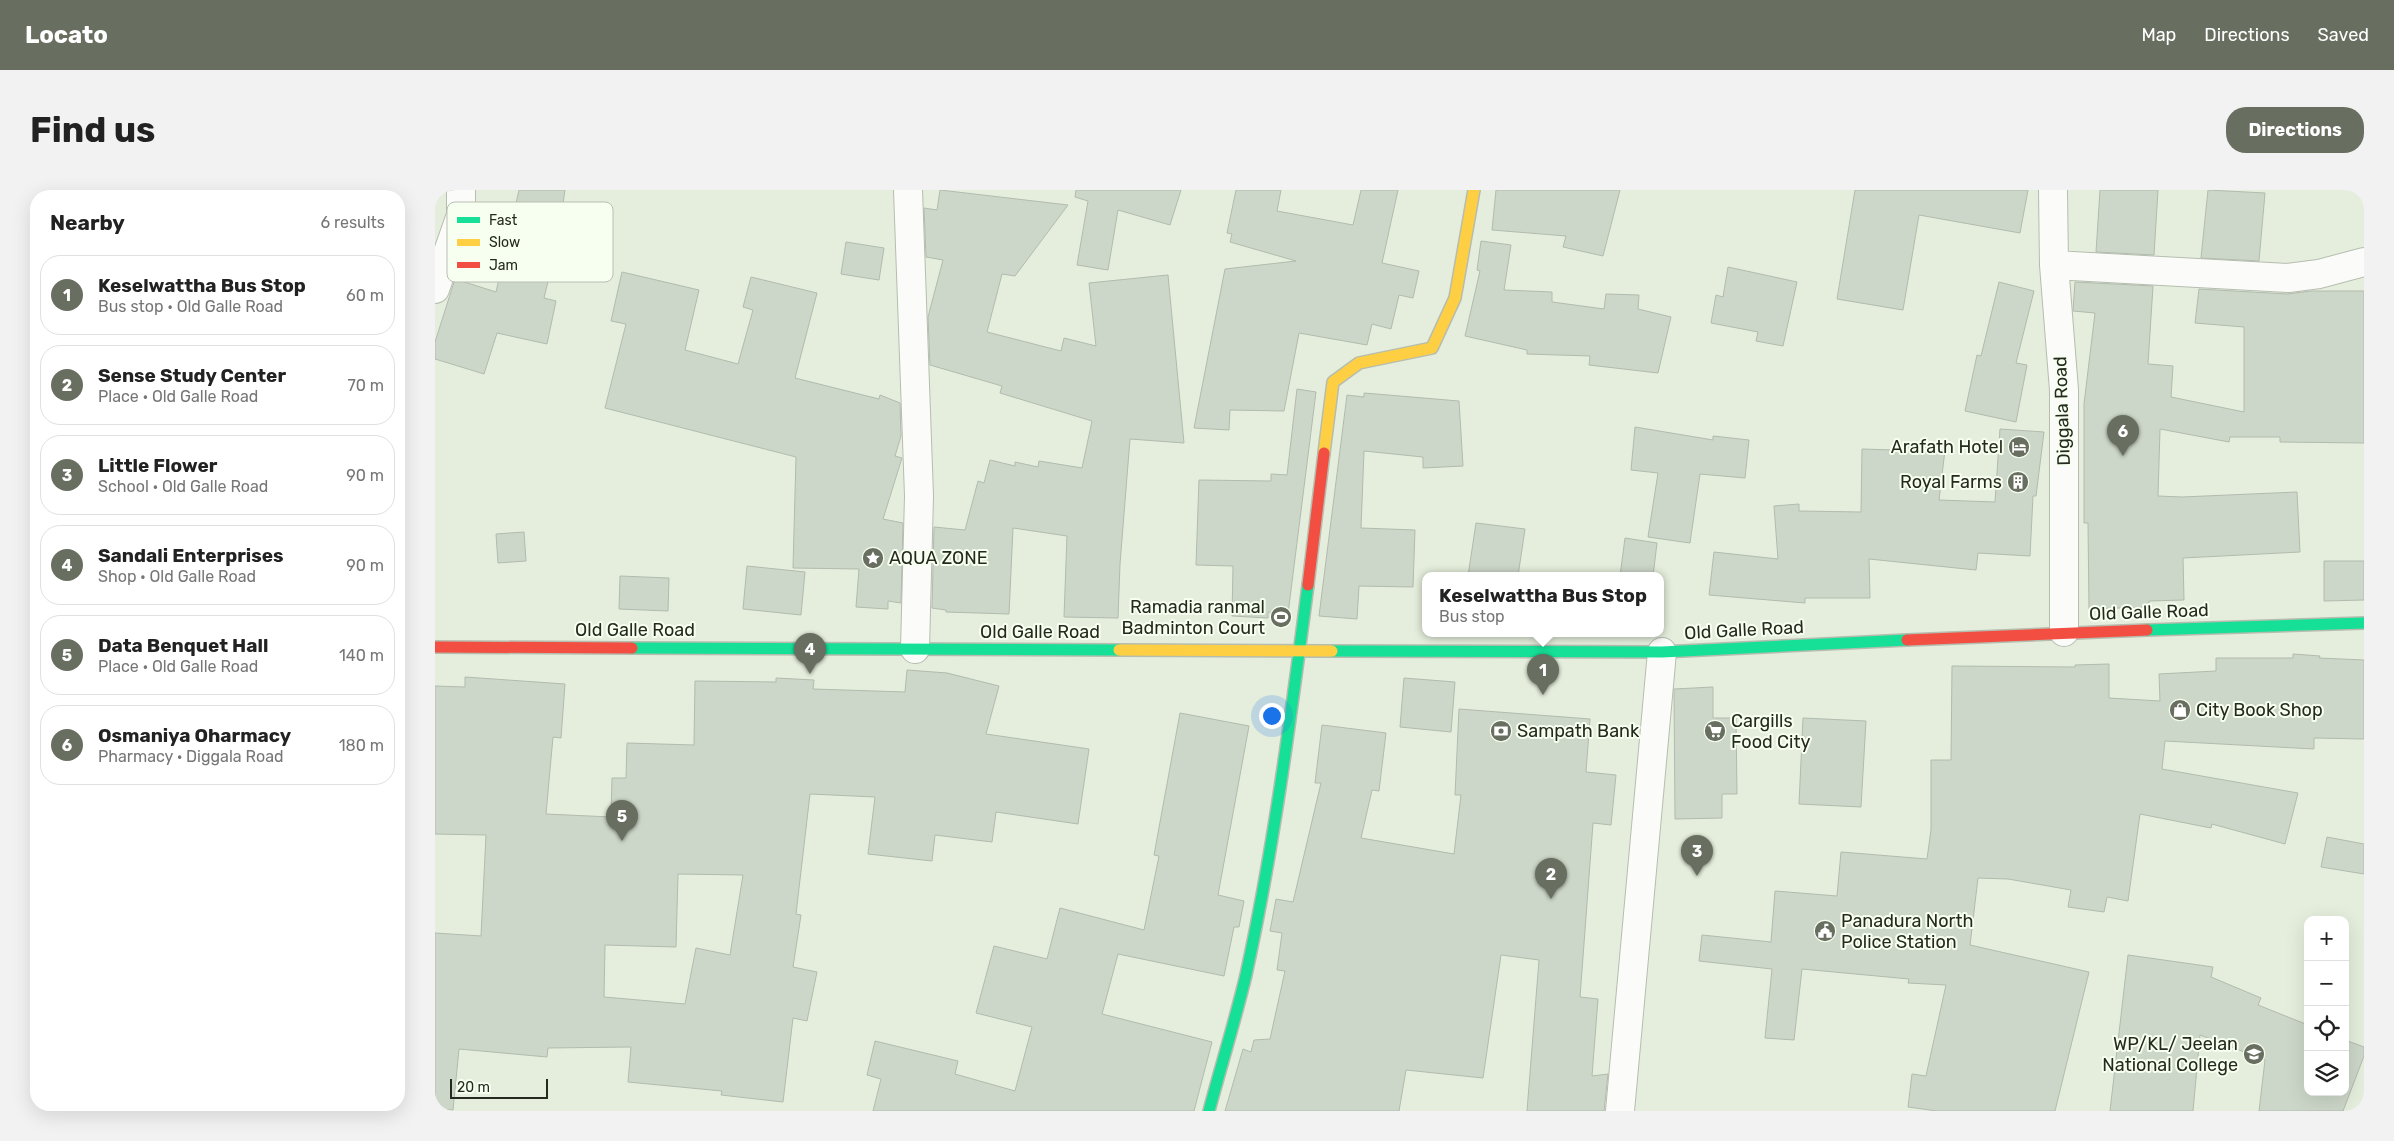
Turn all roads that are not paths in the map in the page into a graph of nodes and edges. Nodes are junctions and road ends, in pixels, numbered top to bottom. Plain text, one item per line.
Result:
1 (908, 190) edge
2 (1474, 190) edge
3 (2053, 190) edge
4 (447, 255) edge
5 (2364, 262) edge
6 (2054, 265) junction
7 (435, 289) edge
8 (2364, 623) edge
9 (2064, 632) junction
10 (435, 647) edge
11 (915, 649) junction
12 (1300, 650) junction
13 (1662, 652) junction
14 (1209, 1111) edge
15 (1620, 1111) edge

1 - 11 street
2 - 12 main road
3 - 6 street, Diggala Road
4 - 7 street
5 - 6 street
6 - 9 street, Diggala Road
8 - 9 main road, Old Galle Road
9 - 13 main road, Old Galle Road
10 - 11 main road, Old Galle Road
11 - 12 main road, Old Galle Road
12 - 13 main road, Old Galle Road
12 - 14 main road
13 - 15 street

